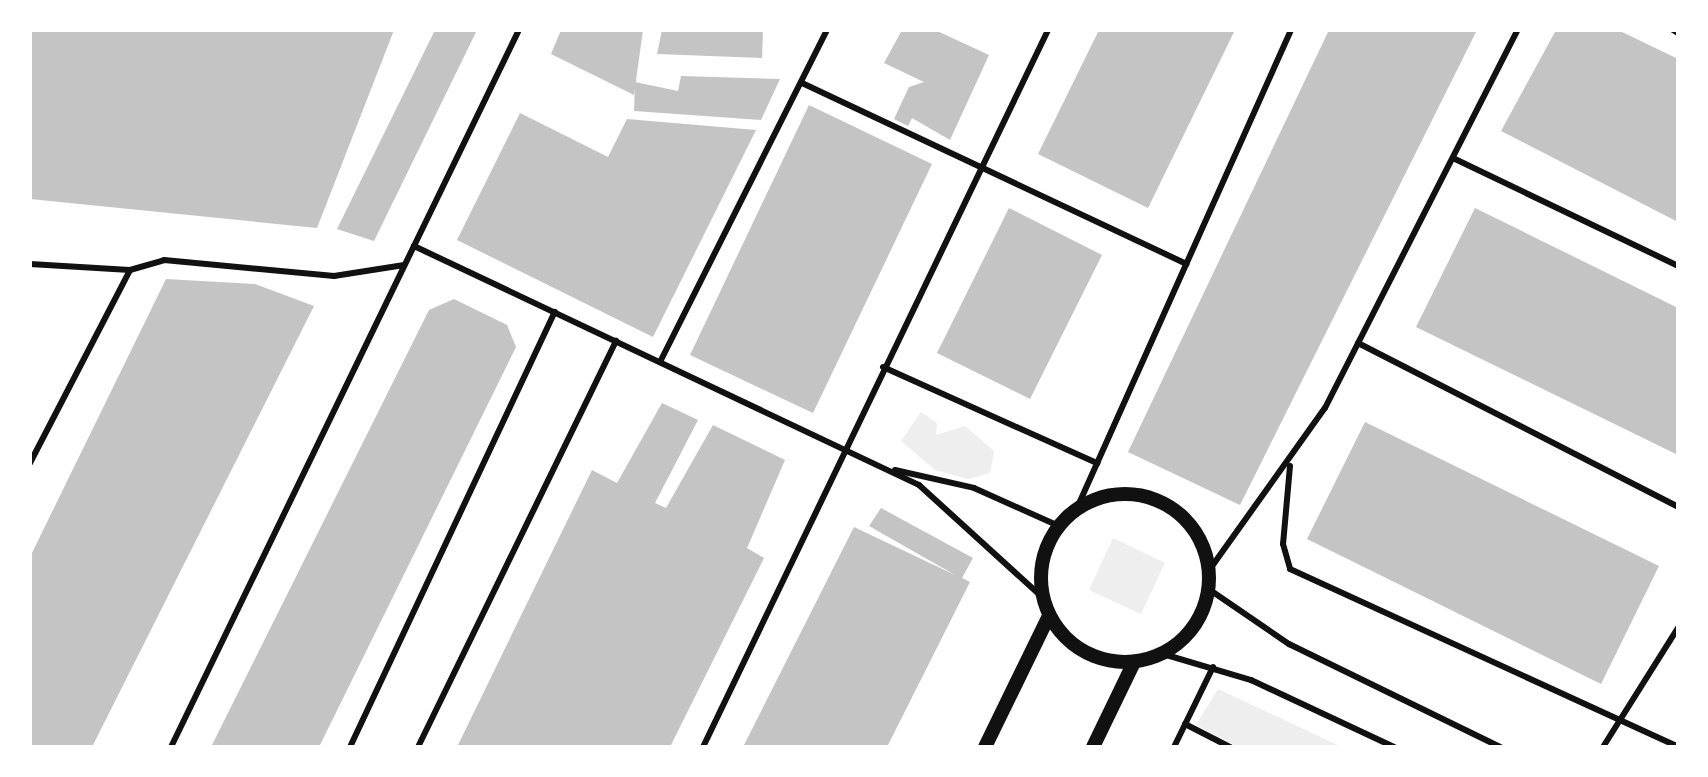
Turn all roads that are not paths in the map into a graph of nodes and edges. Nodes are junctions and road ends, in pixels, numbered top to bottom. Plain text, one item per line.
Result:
1 (519, 30) edge
2 (827, 30) edge
3 (1048, 30) edge
4 (1291, 30) edge
5 (1518, 30) edge
6 (802, 83) junction
7 (1455, 159) junction
8 (981, 170) junction
9 (414, 246) junction
10 (30, 264) edge
11 (1186, 264) junction
12 (404, 265) junction
13 (1678, 266) edge
14 (130, 270) junction
15 (555, 312) junction
16 (616, 341) junction
17 (1358, 343) junction
18 (660, 362) junction
19 (883, 367) junction
20 (843, 447) junction
21 (1290, 462) junction
22 (30, 463) edge
23 (1097, 463) junction
24 (887, 468) junction
25 (1678, 507) edge
26 (1077, 508) junction
27 (1059, 526) junction
28 (1210, 569) junction
29 (1210, 590) junction
30 (1042, 597) junction
31 (1049, 616) junction
32 (1678, 628) edge
33 (1163, 654) junction
34 (1134, 662) junction
35 (1213, 667) junction
36 (1619, 722) junction
37 (1185, 724) junction
38 (171, 747) edge
39 (350, 747) edge
40 (418, 747) edge
41 (703, 747) edge
42 (985, 747) edge
43 (1093, 747) edge
44 (1174, 747) edge
45 (1230, 747) edge
46 (1394, 747) edge
47 (1500, 747) edge
48 (1603, 747) edge
49 (1678, 747) edge

1 - 9 lane
2 - 6 lane
3 - 8 lane
4 - 11 lane
5 - 7 lane
6 - 8 lane
6 - 18 lane
7 - 13 lane
7 - 17 lane
8 - 11 lane
8 - 19 lane
9 - 12 lane
9 - 15 lane
10 - 14 lane
11 - 23 lane
12 - 14 lane
12 - 38 lane
14 - 22 lane
15 - 16 lane
15 - 39 lane
16 - 18 lane
16 - 40 lane
17 - 21 lane
17 - 25 lane
18 - 20 lane
19 - 20 lane
19 - 23 lane
20 - 24 lane
20 - 41 lane
21 - 28 lane
21 - 36 lane
23 - 26 lane
24 - 27 lane
24 - 30 lane
26 - 27 street
26 - 28 street
27 - 30 street
28 - 29 street
29 - 33 street
29 - 47 lane
30 - 31 street
31 - 34 street
31 - 42 street
32 - 36 lane
33 - 34 street
33 - 35 lane
34 - 43 street
35 - 37 lane
35 - 46 lane
36 - 48 lane
36 - 49 lane
37 - 44 lane
37 - 45 lane

